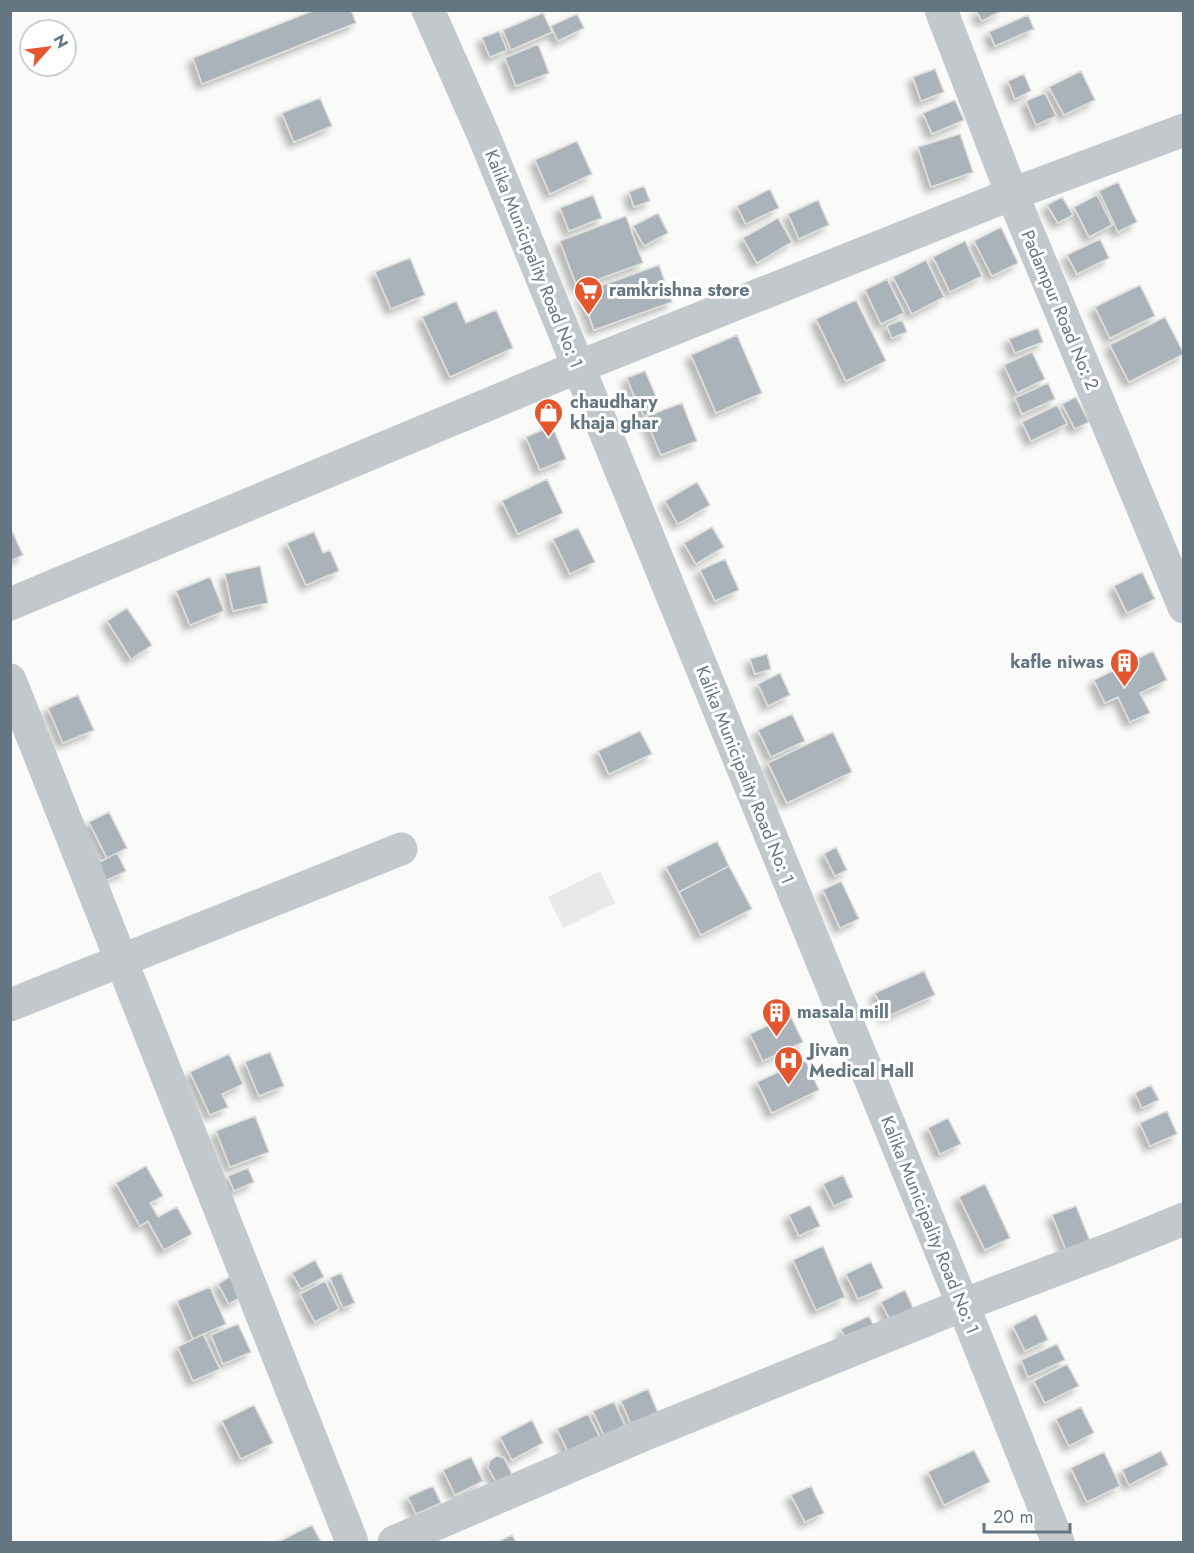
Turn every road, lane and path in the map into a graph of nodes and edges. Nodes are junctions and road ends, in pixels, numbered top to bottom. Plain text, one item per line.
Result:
1 (428, 10) edge
2 (941, 10) edge
3 (1184, 130) edge
4 (1012, 194) junction
5 (578, 367) junction
6 (10, 604) edge
7 (1184, 607) edge
8 (10, 680) edge
9 (401, 849) dead end
10 (122, 962) junction
11 (10, 1005) edge
12 (1184, 1219) edge
13 (963, 1305) junction
14 (352, 1542) edge
15 (394, 1542) edge
16 (1058, 1542) edge

1 - 5 street, Kalika Municipality Road No: 1
2 - 4 street, Padampur Road No: 2
3 - 4 street
4 - 5 street
4 - 7 street, Padampur Road No: 2
5 - 6 street
5 - 13 street, Kalika Municipality Road No: 1
8 - 10 street
9 - 10 street
10 - 11 street
10 - 14 street
12 - 13 street
13 - 15 street
13 - 16 street, Kalika Municipality Road No: 1

